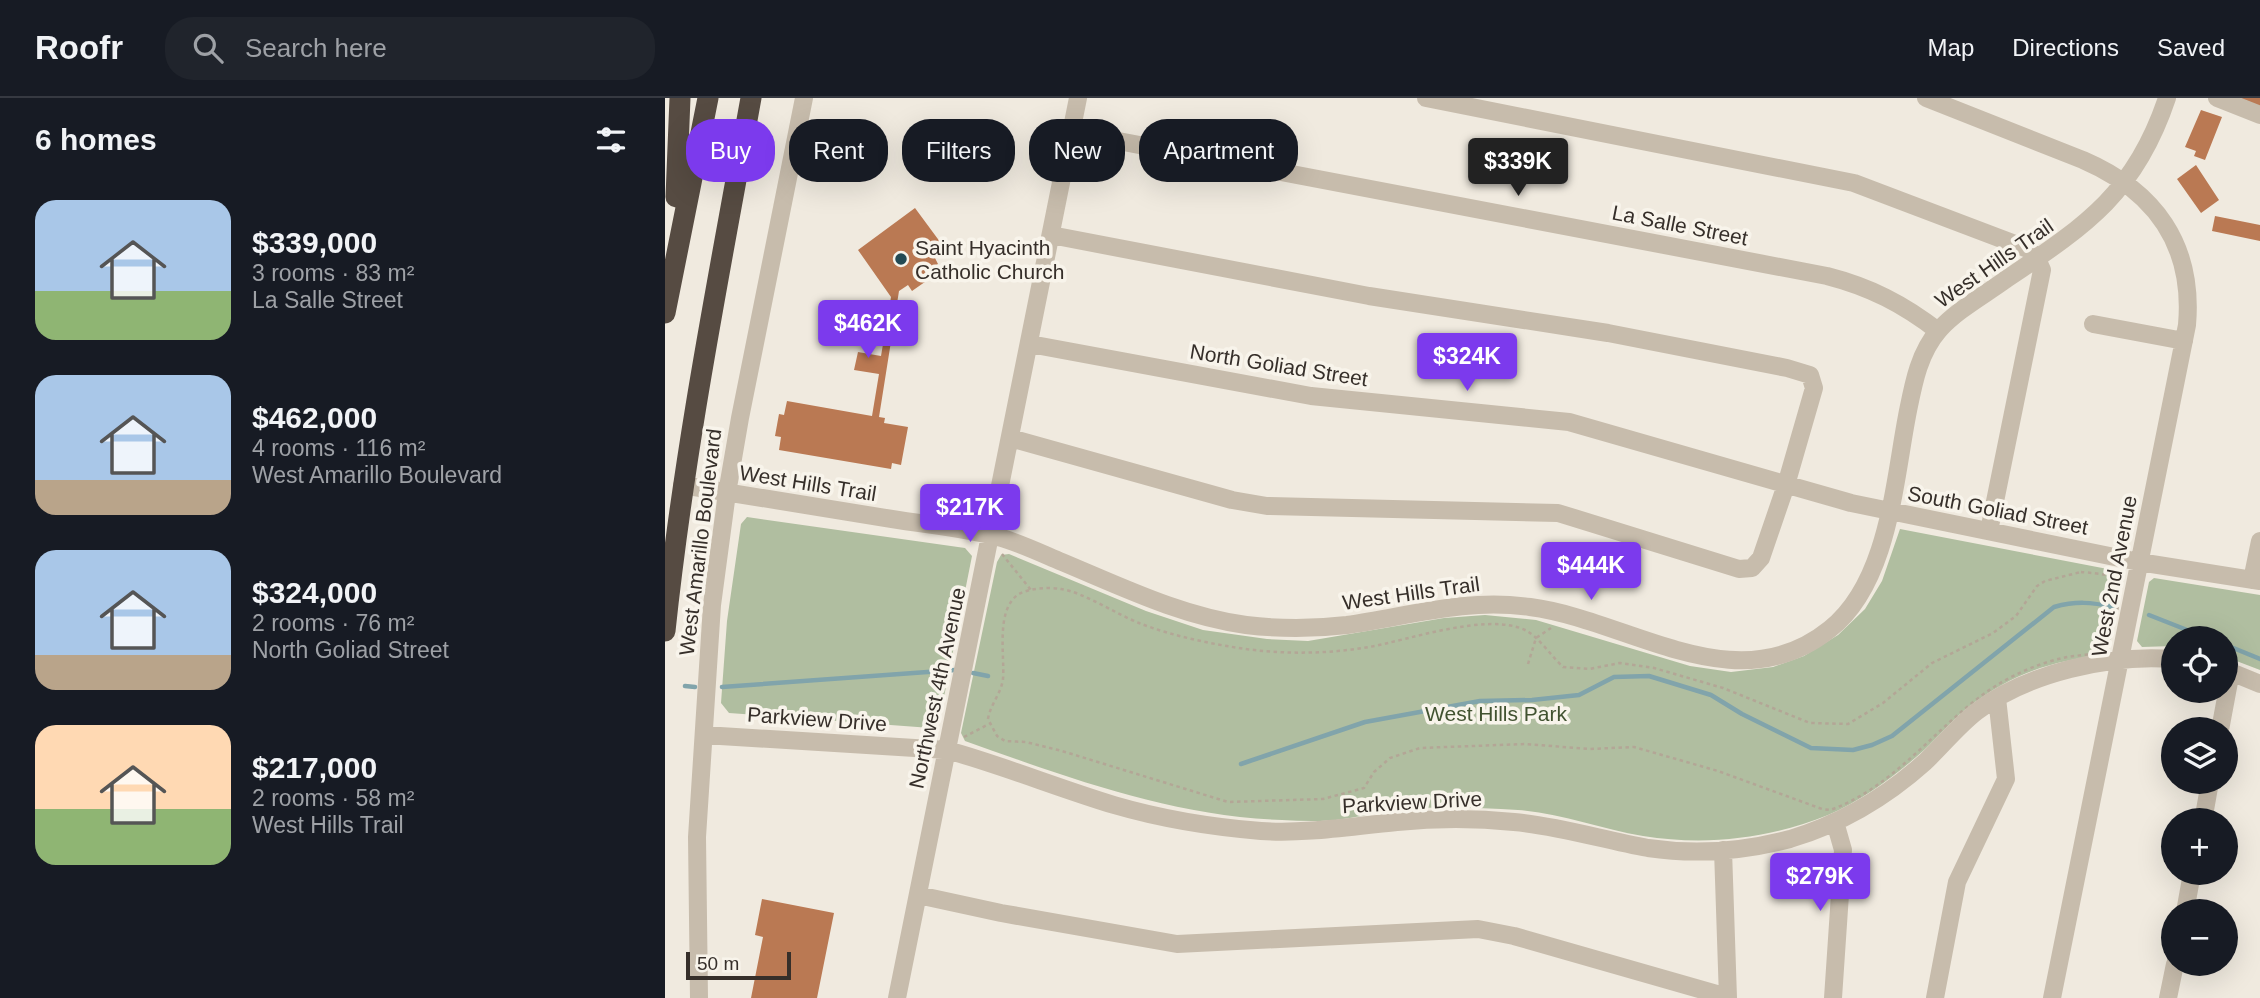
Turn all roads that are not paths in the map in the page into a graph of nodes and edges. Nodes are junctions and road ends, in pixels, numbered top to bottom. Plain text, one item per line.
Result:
1 (680, 98) edge
2 (708, 98) edge
3 (751, 98) edge
4 (763, 98) edge
5 (804, 98) edge
6 (1078, 98) edge
7 (1426, 98) edge
8 (1926, 98) edge
9 (2167, 98) edge
10 (2217, 98) edge
11 (2260, 115) edge
12 (747, 119) edge
13 (756, 119) edge
14 (1074, 119) edge
15 (1125, 142) edge
16 (736, 182) edge
17 (1061, 182) edge
18 (2125, 182) junction
19 (1051, 235) junction
20 (2037, 259) junction
21 (670, 286) junction
22 (665, 313) edge
23 (2093, 324) dead end
24 (1938, 331) junction
25 (2184, 341) junction
26 (1030, 344) junction
27 (1010, 438) junction
28 (682, 485) junction
29 (1786, 485) junction
30 (727, 493) junction
31 (1889, 511) junction
32 (1989, 531) junction
33 (991, 536) junction
34 (2260, 541) edge
35 (2139, 562) junction
36 (2256, 580) edge
37 (665, 631) edge
38 (2161, 660) edge
39 (2120, 662) junction
40 (2238, 674) edge
41 (2260, 684) edge
42 (1997, 698) junction
43 (704, 735) junction
44 (954, 744) junction
45 (1835, 822) junction
46 (1723, 850) junction
47 (918, 895) junction
48 (2173, 976) edge
49 (699, 998) edge
50 (897, 998) edge
51 (1727, 998) edge
52 (1833, 998) edge
53 (1935, 998) edge
54 (2052, 998) edge
55 (2168, 998) edge

1 - 21 highway
2 - 21 highway
3 - 12 highway, West Amarillo Boulevard
4 - 13 highway
5 - 30 street, West Amarillo Boulevard
6 - 14 street, Northwest 4th Avenue
7 - 20 street
8 - 18 street, West 2nd Avenue
9 - 18 street, West Hills Trail
10 - 11 street
15 - 24 street, La Salle Street
16 - 28 highway, West Amarillo Boulevard
17 - 19 street, Northwest 4th Avenue
18 - 20 street, West Hills Trail
18 - 25 street, West 2nd Avenue
19 - 26 street, Northwest 4th Avenue
19 - 29 street
20 - 24 street, West Hills Trail
20 - 32 street
21 - 22 highway
23 - 25 street
24 - 31 street, West Hills Trail
25 - 35 street, West 2nd Avenue
26 - 27 street, Northwest 4th Avenue
26 - 29 street, North Goliad Street
27 - 29 street
27 - 33 street, Northwest 4th Avenue
28 - 30 street, West Hills Trail
28 - 37 highway, West Amarillo Boulevard
29 - 31 street, North Goliad Street
30 - 33 street, West Hills Trail
30 - 43 street, West Amarillo Boulevard
31 - 32 street, South Goliad Street
31 - 33 street, West Hills Trail
32 - 35 street, South Goliad Street
33 - 44 street, Northwest 4th Avenue
34 - 36 street
35 - 36 street, South Goliad Street
35 - 39 street, West 2nd Avenue
38 - 39 street, Parkview Drive
39 - 42 street, Parkview Drive
39 - 54 street, West 2nd Avenue
40 - 41 street
42 - 45 street, Parkview Drive
42 - 53 street
43 - 44 street, Parkview Drive
43 - 49 street, West Amarillo Boulevard
44 - 46 street, Parkview Drive
44 - 47 street, Northwest 4th Avenue
45 - 46 street, Parkview Drive
45 - 52 street
46 - 51 street
47 - 50 street, Northwest 4th Avenue
47 - 51 street
48 - 55 street

